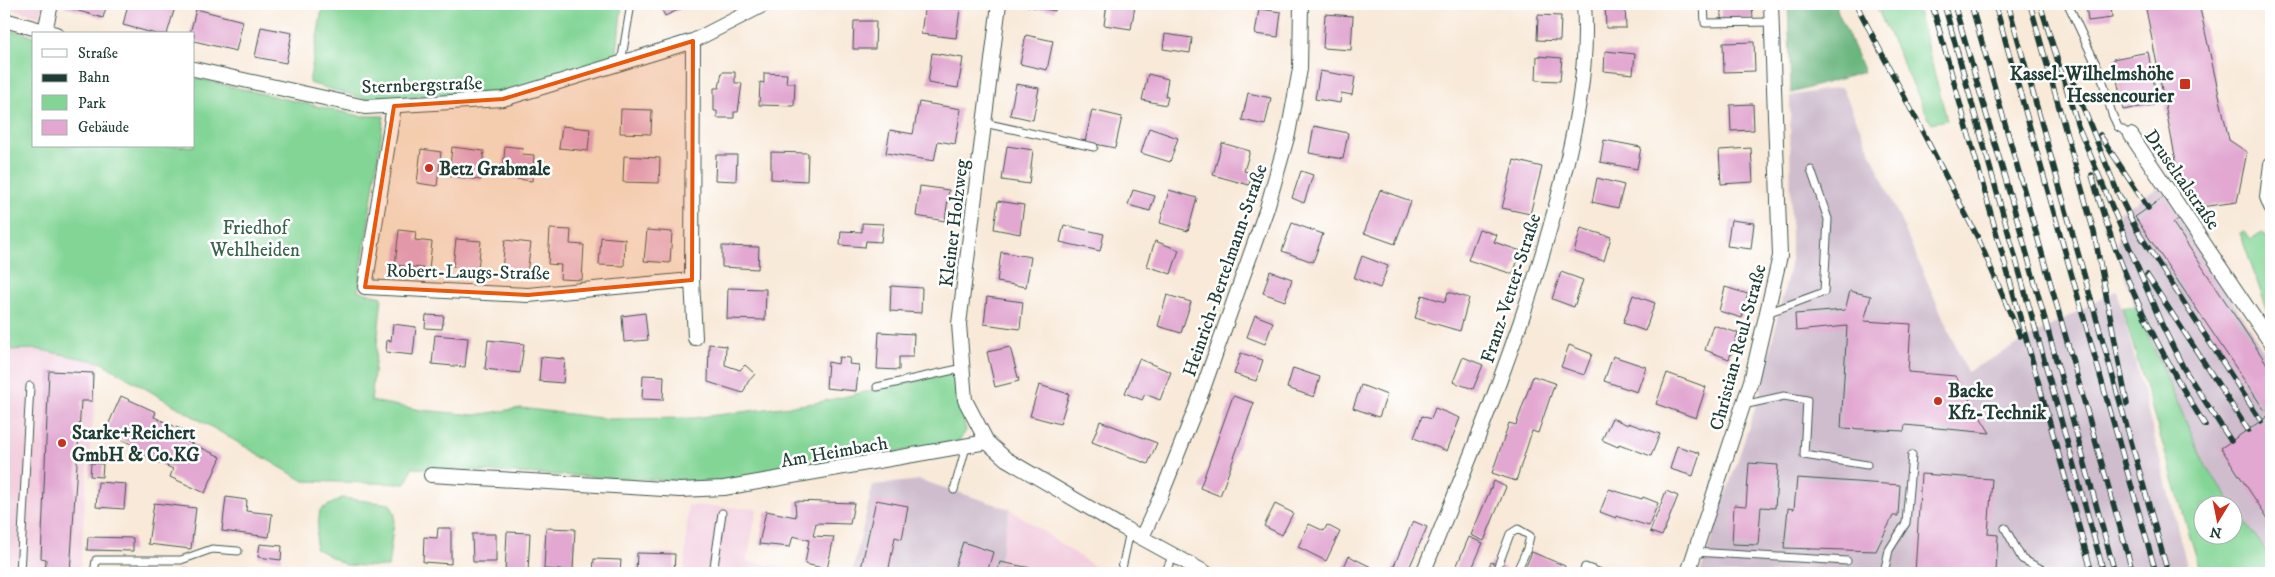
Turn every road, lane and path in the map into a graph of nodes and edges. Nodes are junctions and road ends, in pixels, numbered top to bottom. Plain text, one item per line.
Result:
1 (51, 4) edge
2 (630, 4) edge
3 (765, 4) edge
4 (999, 4) edge
5 (1301, 4) edge
6 (1584, 4) edge
7 (1704, 4) edge
8 (1771, 4) edge
9 (2068, 4) edge
10 (4, 20) edge
11 (1772, 22) junction
12 (50, 32) edge
13 (693, 41) junction
14 (621, 63) junction
15 (195, 69) edge
16 (394, 106) junction
17 (984, 122) junction
18 (2131, 136) joint
19 (1094, 147) dead end
20 (2271, 164) edge
21 (1811, 170) dead end
22 (2271, 207) edge
23 (692, 280) junction
24 (1767, 313) junction
25 (695, 338) dead end
26 (2271, 343) edge
27 (963, 368) junction
28 (30, 386) dead end
29 (877, 387) dead end
30 (1743, 405) junction
31 (986, 442) junction
32 (966, 447) junction
33 (1912, 455) dead end
34 (1867, 465) dead end
35 (431, 476) dead end
36 (954, 490) dead end
37 (722, 513) dead end
38 (2004, 528) dead end
39 (1136, 534) junction
40 (238, 551) dead end
41 (1694, 552) junction
42 (1172, 555) junction
43 (1847, 561) dead end
44 (1498, 566) dead end
45 (20, 573) edge
46 (94, 573) edge
47 (713, 573) edge
48 (1121, 573) edge
49 (1165, 573) edge
50 (1206, 573) edge
51 (1423, 573) edge
52 (1516, 573) edge
53 (1582, 573) edge
54 (1601, 573) edge
55 (1688, 573) edge
56 (1884, 573) edge
57 (2045, 573) edge

1 - 12 street
2 - 14 lane
3 - 13 street, Sternbergstraße
4 - 17 street, Kleiner Holzweg
5 - 39 street, Heinrich-Bertelmann-Straße
6 - 51 street, Franz-Vetter-Straße
7 - 11 lane
8 - 11 street, Christian-Reul-Straße
9 - 18 lane, Druseltalstraße
10 - 12 street
11 - 24 street, Christian-Reul-Straße
13 - 14 street, Sternbergstraße
13 - 23 street
14 - 16 street, Sternbergstraße
15 - 16 street, Sternbergstraße
16 - 23 street, Robert-Laugs-Straße
17 - 19 lane
17 - 27 street, Kleiner Holzweg
18 - 26 street, Druseltalstraße
20 - 22 street
21 - 24 lane
23 - 25 street
24 - 30 street, Christian-Reul-Straße
27 - 29 lane
27 - 31 street, Kleiner Holzweg
28 - 45 lane
30 - 34 lane
30 - 41 street, Christian-Reul-Straße
31 - 32 street, Am Heimbach
31 - 39 street
32 - 35 street, Am Heimbach
32 - 36 lane
33 - 56 lane
37 - 47 lane
38 - 57 lane
39 - 42 street
39 - 48 lane
40 - 46 lane
41 - 43 lane
41 - 55 street, Christian-Reul-Straße
42 - 49 lane
42 - 50 street
44 - 52 lane
53 - 54 lane

